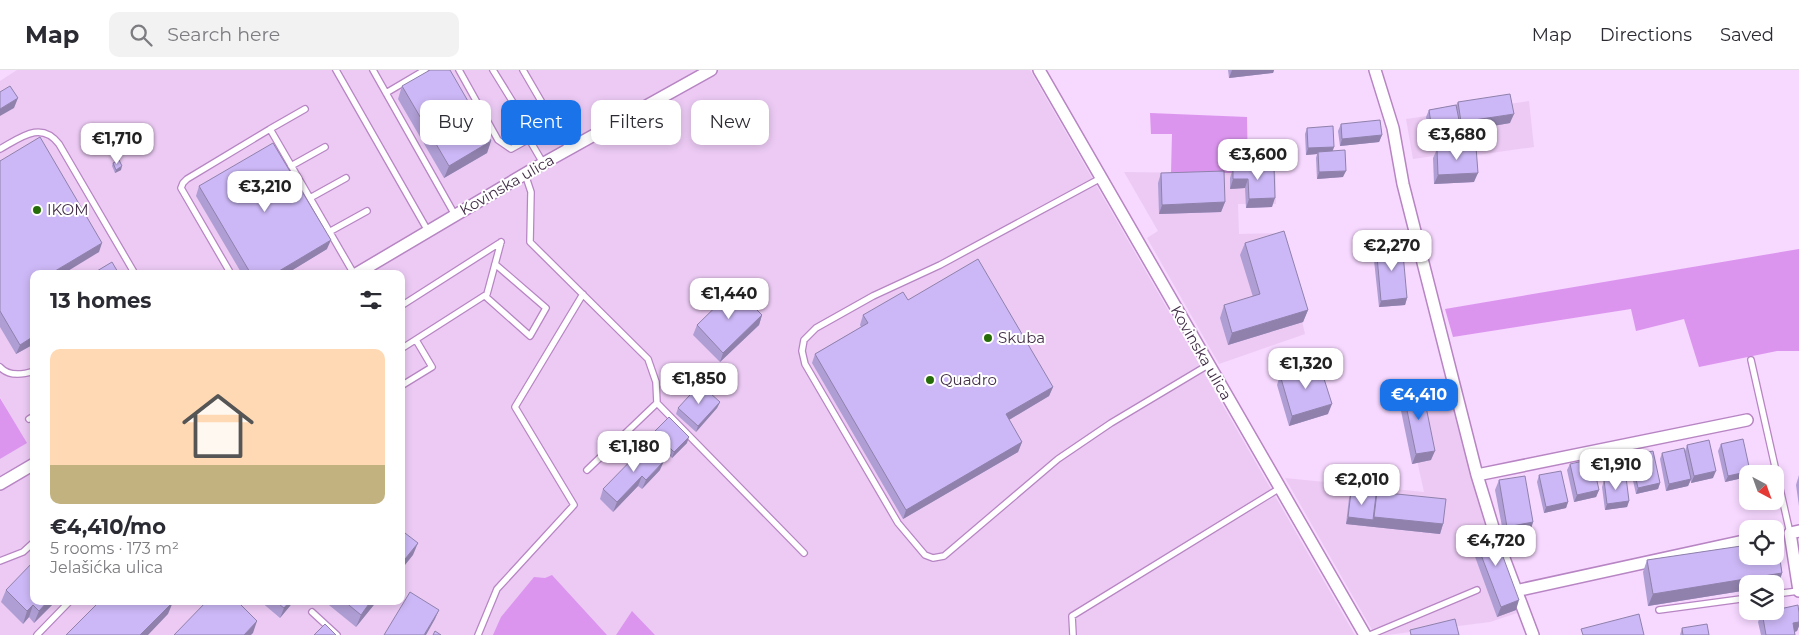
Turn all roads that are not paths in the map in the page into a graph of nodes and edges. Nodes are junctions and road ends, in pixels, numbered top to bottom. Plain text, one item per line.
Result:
1 (336, 70) edge
2 (373, 70) edge
3 (425, 70) edge
4 (459, 70) edge
5 (493, 70) edge
6 (523, 70) edge
7 (711, 70) edge
8 (1039, 70) edge
9 (1375, 70) edge
10 (386, 92) junction
11 (511, 100) edge
12 (305, 109) dead end
13 (270, 129) junction
14 (501, 142) edge
15 (505, 145) edge
16 (518, 145) edge
17 (533, 145) edge
18 (325, 147) dead end
19 (0, 149) edge
20 (569, 149) junction
21 (544, 163) junction
22 (292, 166) junction
23 (525, 174) junction
24 (346, 178) dead end
25 (1101, 178) junction
26 (310, 198) junction
27 (367, 211) dead end
28 (455, 215) junction
29 (428, 231) junction
30 (329, 232) junction
31 (495, 264) junction
32 (133, 270) edge
33 (229, 270) edge
34 (353, 270) edge
35 (362, 270) edge
36 (583, 294) junction
37 (485, 296) junction
38 (405, 303) edge
39 (416, 340) junction
40 (405, 347) edge
41 (1751, 360) dead end
42 (1208, 365) junction
43 (0, 368) edge
44 (30, 373) edge
45 (405, 384) edge
46 (657, 402) junction
47 (1748, 420) dead end
48 (30, 466) edge
49 (587, 470) dead end
50 (1478, 475) junction
51 (0, 484) edge
52 (1280, 488) junction
53 (1794, 532) edge
54 (1739, 542) edge
55 (30, 546) edge
56 (804, 553) dead end
57 (0, 561) edge
58 (1477, 590) dead end
59 (1515, 591) junction
60 (1799, 591) edge
61 (1784, 593) edge
62 (1739, 599) edge
63 (66, 605) edge
64 (1659, 610) dead end
65 (312, 612) dead end
66 (37, 635) edge
67 (337, 635) edge
68 (478, 635) edge
69 (1074, 635) edge
70 (1365, 635) edge
71 (1370, 635) edge
72 (1533, 635) edge

1 - 29 lane
2 - 10 lane
3 - 10 lane
4 - 14 lane
5 - 11 lane
6 - 20 lane
7 - 20 street, Kovinska ulica
8 - 25 street, Kovinska ulica
9 - 50 street
10 - 28 lane
12 - 13 lane
13 - 22 lane
13 - 33 lane
15 - 16 lane
17 - 21 lane
18 - 22 lane
19 - 32 lane
20 - 21 street, Kovinska ulica
21 - 23 street, Kovinska ulica
22 - 26 lane
23 - 28 street, Kovinska ulica
23 - 36 lane
24 - 26 lane
25 - 42 street, Kovinska ulica
25 - 42 lane
26 - 30 lane
27 - 30 lane
28 - 29 street, Kovinska ulica
29 - 35 street, Kovinska ulica
30 - 34 lane
31 - 37 lane
31 - 37 lane
31 - 38 lane
36 - 46 lane
36 - 68 lane
37 - 39 lane
39 - 40 lane
39 - 45 lane
41 - 53 lane
42 - 52 street, Kovinska ulica
43 - 44 lane
46 - 49 lane
46 - 56 lane
47 - 50 street
48 - 51 street
50 - 59 street
52 - 69 lane
52 - 70 street, Kovinska ulica
53 - 60 street
54 - 59 street
55 - 57 lane
58 - 71 lane
59 - 72 street
60 - 61 lane
62 - 64 lane
63 - 66 lane
65 - 67 lane

